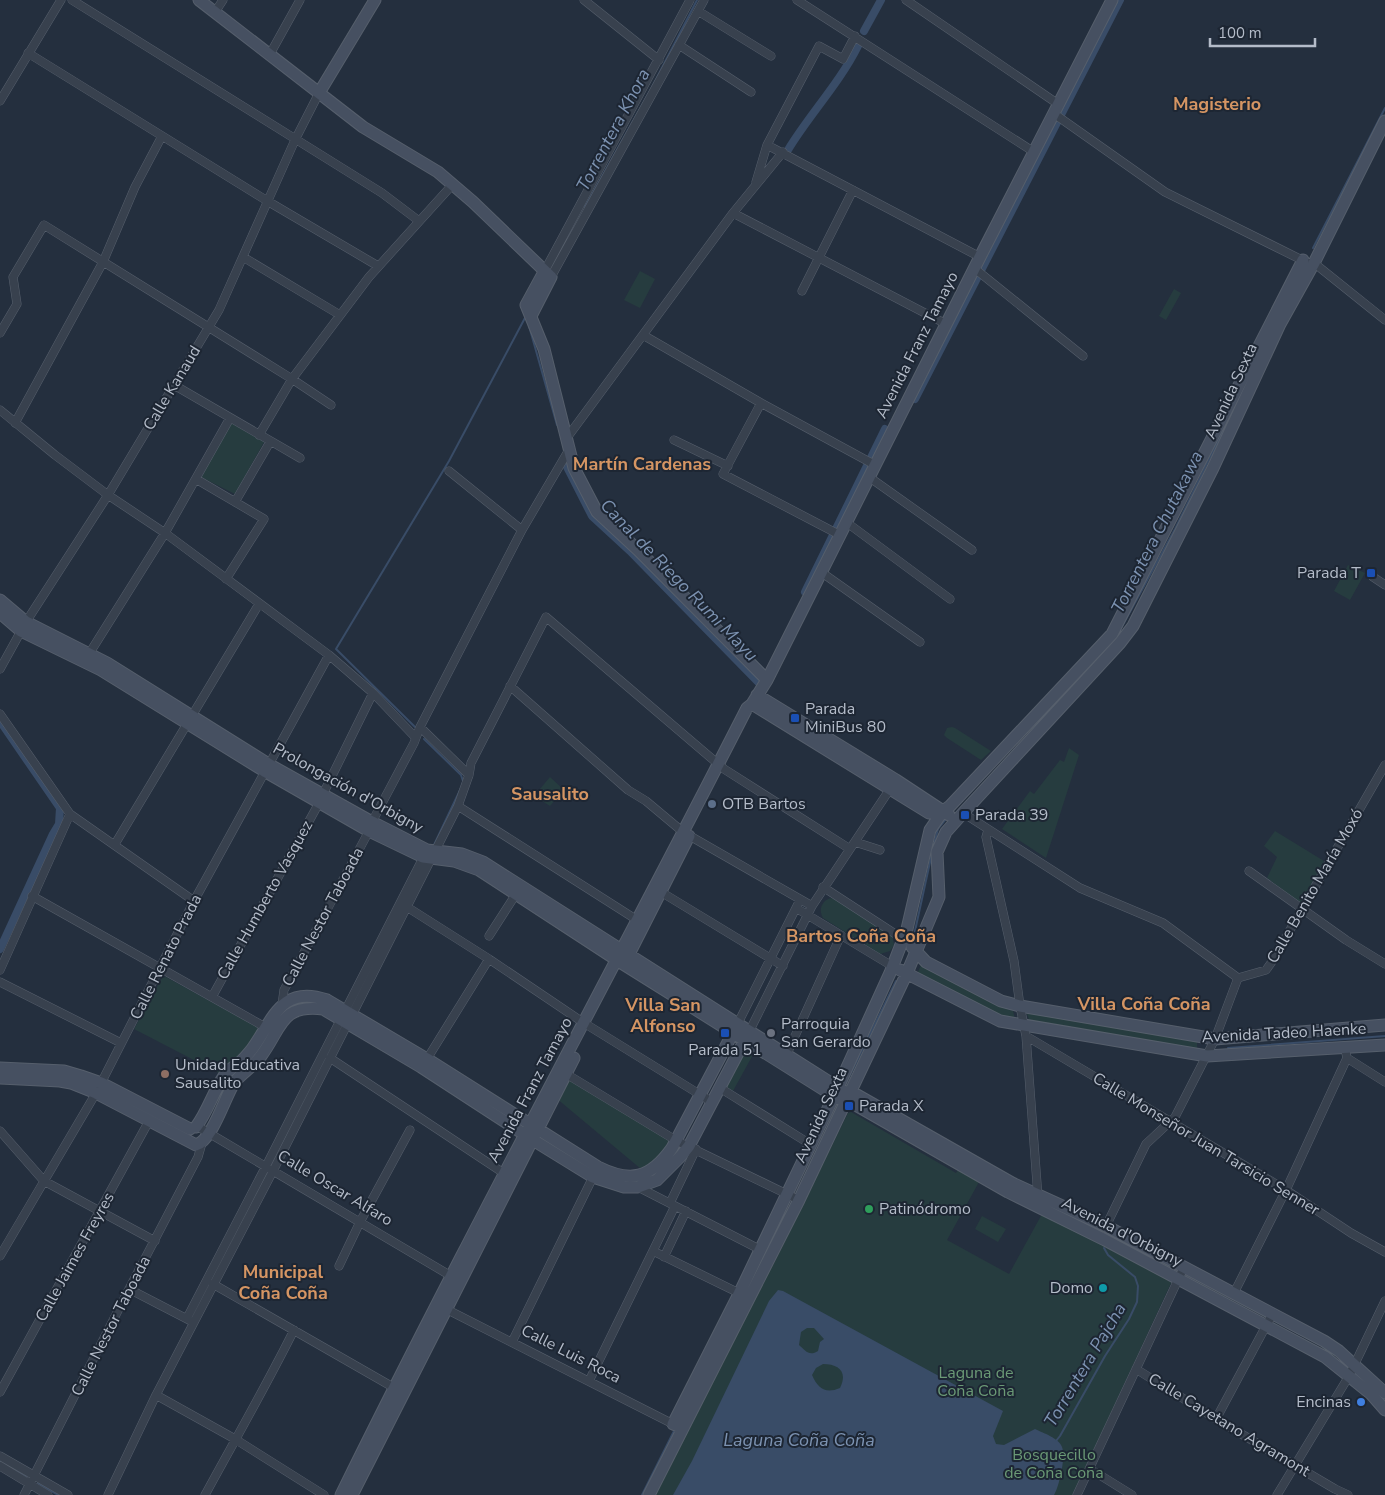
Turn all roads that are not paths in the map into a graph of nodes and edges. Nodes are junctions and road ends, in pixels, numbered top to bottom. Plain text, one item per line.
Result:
1 (61, 0) edge
2 (72, 0) edge
3 (199, 0) edge
4 (223, 0) edge
5 (300, 0) edge
6 (375, 0) edge
7 (584, 0) edge
8 (690, 0) edge
9 (704, 0) edge
10 (906, 0) edge
11 (1112, 0) edge
12 (803, 1) edge
13 (215, 12) junction
14 (698, 12) junction
15 (855, 36) junction
16 (679, 45) junction
17 (28, 53) junction
18 (270, 54) junction
19 (772, 56) dead end
20 (659, 60) junction
21 (751, 92) dead end
22 (319, 93) junction
23 (0, 101) edge
24 (1056, 108) junction
25 (1385, 121) edge
26 (162, 136) junction
27 (295, 140) junction
28 (766, 144) junction
29 (783, 152) junction
30 (1034, 152) junction
31 (453, 184) junction
32 (755, 187) junction
33 (853, 190) junction
34 (269, 202) junction
35 (732, 213) junction
36 (419, 220) junction
37 (243, 257) junction
38 (980, 257) junction
39 (819, 258) junction
40 (103, 262) junction
41 (1308, 262) junction
42 (378, 266) junction
43 (974, 268) junction
44 (548, 275) junction
45 (802, 291) dead end
46 (340, 315) junction
47 (1385, 320) edge
48 (946, 324) junction
49 (209, 327) junction
50 (0, 333) edge
51 (643, 335) junction
52 (1083, 356) dead end
53 (292, 379) junction
54 (174, 385) junction
55 (761, 403) junction
56 (331, 405) dead end
57 (0, 410) edge
58 (230, 418) junction
59 (15, 423) junction
60 (259, 435) junction
61 (674, 440) dead end
62 (270, 442) junction
63 (568, 444) junction
64 (300, 458) dead end
65 (875, 465) junction
66 (728, 466) junction
67 (449, 471) dead end
68 (869, 477) junction
69 (196, 479) junction
70 (108, 495) junction
71 (235, 502) junction
72 (846, 522) junction
73 (522, 530) junction
74 (165, 533) junction
75 (841, 533) junction
76 (972, 550) dead end
77 (821, 572) junction
78 (1373, 577) dead end
79 (226, 579) junction
80 (1385, 585) edge
81 (950, 598) dead end
82 (0, 600) edge
83 (259, 604) junction
84 (0, 613) edge
85 (24, 626) junction
86 (920, 642) dead end
87 (89, 654) junction
88 (330, 656) junction
89 (0, 669) edge
90 (767, 680) junction
91 (510, 686) junction
92 (373, 693) junction
93 (754, 700) junction
94 (0, 714) edge
95 (190, 721) junction
96 (420, 727) junction
97 (1029, 728) junction
98 (415, 737) junction
99 (1385, 765) edge
100 (721, 767) junction
101 (268, 769) junction
102 (468, 775) junction
103 (893, 785) junction
104 (321, 798) junction
105 (458, 806) junction
106 (70, 814) junction
107 (952, 814) junction
108 (371, 826) junction
109 (988, 830) junction
110 (686, 834) junction
111 (855, 842) junction
112 (114, 844) junction
113 (850, 849) junction
114 (880, 850) dead end
115 (430, 854) junction
116 (1249, 871) dead end
117 (823, 887) junction
118 (661, 892) junction
119 (516, 894) junction
120 (32, 896) junction
121 (800, 900) junction
122 (194, 901) junction
123 (812, 906) junction
124 (408, 907) junction
125 (796, 908) junction
126 (1303, 910) junction
127 (808, 914) junction
128 (637, 920) junction
129 (841, 935) junction
130 (490, 936) dead end
131 (909, 944) junction
132 (623, 958) junction
133 (489, 959) junction
134 (771, 960) junction
135 (1385, 964) edge
136 (783, 966) junction
137 (160, 968) junction
138 (900, 969) junction
139 (0, 970) edge
140 (1238, 978) junction
141 (0, 982) edge
142 (212, 997) junction
143 (282, 1004) junction
144 (1020, 1006) junction
145 (346, 1017) junction
146 (587, 1025) junction
147 (1385, 1025) edge
148 (265, 1027) junction
149 (735, 1028) junction
150 (1024, 1030) junction
151 (747, 1036) junction
152 (1215, 1039) junction
153 (122, 1043) junction
154 (1385, 1045) edge
155 (1346, 1053) junction
156 (1207, 1056) junction
157 (330, 1058) junction
158 (427, 1059) junction
159 (784, 1060) junction
160 (0, 1068) edge
161 (562, 1072) junction
162 (0, 1078) edge
163 (1385, 1082) edge
164 (99, 1088) junction
165 (720, 1088) junction
166 (841, 1094) junction
167 (700, 1096) junction
168 (712, 1102) junction
169 (149, 1122) junction
170 (1171, 1122) junction
171 (410, 1130) dead end
172 (0, 1131) edge
173 (532, 1133) junction
174 (198, 1136) junction
175 (677, 1140) junction
176 (810, 1144) junction
177 (692, 1148) junction
178 (270, 1168) junction
179 (505, 1174) junction
180 (593, 1176) junction
181 (44, 1181) junction
182 (638, 1187) junction
183 (1286, 1190) junction
184 (792, 1196) junction
185 (1036, 1200) junction
186 (672, 1205) junction
187 (99, 1212) junction
188 (686, 1212) junction
189 (360, 1222) junction
190 (1106, 1226) junction
191 (155, 1241) junction
192 (759, 1249) junction
193 (653, 1251) junction
194 (1385, 1252) edge
195 (0, 1256) edge
196 (664, 1257) junction
197 (339, 1266) dead end
198 (1184, 1267) junction
199 (451, 1276) junction
200 (1178, 1279) junction
201 (213, 1284) junction
202 (129, 1289) junction
203 (1234, 1293) junction
204 (744, 1296) junction
205 (1385, 1301) edge
206 (446, 1309) junction
207 (1273, 1314) junction
208 (190, 1320) junction
209 (1266, 1325) junction
210 (294, 1330) junction
211 (512, 1342) junction
212 (1354, 1364) junction
213 (1136, 1369) junction
214 (1349, 1376) junction
215 (589, 1381) junction
216 (399, 1390) junction
217 (0, 1392) edge
218 (1385, 1393) edge
219 (156, 1395) junction
220 (1385, 1410) edge
221 (1216, 1420) junction
222 (678, 1426) junction
223 (235, 1439) junction
224 (0, 1456) edge
225 (1294, 1465) junction
226 (0, 1466) edge
227 (1090, 1469) junction
228 (34, 1476) junction
229 (30, 1484) junction
230 (1339, 1493) edge
231 (24, 1495) edge
232 (48, 1495) edge
233 (68, 1495) edge
234 (108, 1495) edge
235 (205, 1495) edge
236 (324, 1495) edge
237 (342, 1495) edge
238 (352, 1495) edge
239 (649, 1495) edge
240 (1077, 1495) edge
241 (1132, 1495) edge
242 (1277, 1495) edge
243 (1348, 1495) edge

1 - 17 street
2 - 27 street
3 - 13 main road
4 - 13 street
5 - 18 street
6 - 22 main road
7 - 20 street
8 - 20 street
9 - 14 street
10 - 24 street
11 - 24 main road, Avenida Franz Tamayo
12 - 15 street
13 - 18 main road
14 - 16 street
14 - 19 street
15 - 28 street
15 - 30 street
16 - 21 street
16 - 44 street
17 - 23 street
17 - 26 street
18 - 22 main road
20 - 44 street
22 - 27 street, Calle Kanaud
22 - 31 main road
24 - 30 main road, Avenida Franz Tamayo
24 - 41 street
25 - 41 main road, Avenida Sexta
26 - 34 street
26 - 40 street
27 - 34 street, Calle Kanaud
27 - 36 street
28 - 29 street
28 - 32 street
29 - 32 street, Calle Nestor Taboada
29 - 33 street
30 - 38 main road, Avenida Franz Tamayo
31 - 36 street
31 - 44 main road
32 - 35 street, Calle Nestor Taboada
33 - 38 street
33 - 39 street
34 - 37 street, Calle Kanaud
34 - 42 street
35 - 39 street
35 - 51 street, Calle Nestor Taboada
36 - 42 street
37 - 46 street
37 - 49 street, Calle Kanaud
38 - 43 main road, Avenida Franz Tamayo
39 - 45 street
39 - 48 street
40 - 49 street
40 - 50 street
40 - 59 street
41 - 47 street
41 - 97 main road, Avenida Sexta
42 - 46 street
43 - 48 main road, Avenida Franz Tamayo
43 - 52 street
44 - 63 main road
46 - 53 street
48 - 65 main road, Avenida Franz Tamayo
49 - 53 street
49 - 54 street, Calle Kanaud
51 - 55 street
51 - 63 street, Calle Nestor Taboada
53 - 56 street
53 - 60 street
54 - 58 street
54 - 70 street, Calle Kanaud
55 - 65 street
55 - 66 street
57 - 59 street
58 - 60 street
58 - 69 street
59 - 70 street
60 - 62 street
61 - 66 street
62 - 64 street
62 - 71 street
63 - 73 street, Calle Nestor Taboada
63 - 90 main road
65 - 68 main road, Avenida Franz Tamayo
66 - 75 street
67 - 73 street
68 - 72 main road, Avenida Franz Tamayo
68 - 76 street
69 - 71 street
69 - 74 street
70 - 74 street
70 - 85 street, Calle Kanaud
71 - 79 street
72 - 75 main road, Avenida Franz Tamayo
72 - 81 street
73 - 96 street, Calle Nestor Taboada
74 - 79 street
74 - 87 street
75 - 77 main road, Avenida Franz Tamayo
77 - 86 street
77 - 90 main road, Avenida Franz Tamayo
78 - 80 street
79 - 83 street
82 - 85 main road, Prolongación d'Orbigny
83 - 88 street
83 - 95 street
84 - 85 main road, Prolongación d'Orbigny
85 - 87 main road, Prolongación d'Orbigny
85 - 89 street, Calle Kanaud
85 - 95 main road, Prolongación d'Orbigny
87 - 95 main road, Prolongación d'Orbigny
88 - 92 street
88 - 101 street, Calle Renato Prada
90 - 93 main road, Avenida Franz Tamayo
91 - 100 street
91 - 102 street
91 - 110 street
92 - 98 street
92 - 104 street, Calle Humberto Vasquez
93 - 100 main road, Avenida Franz Tamayo
93 - 103 main road
94 - 106 street
95 - 101 main road, Prolongación d'Orbigny
95 - 112 street
96 - 98 street, Calle Nestor Taboada
96 - 102 street
97 - 107 main road, Avenida Sexta
97 - 107 main road, Avenida Sexta
98 - 108 street, Calle Nestor Taboada
99 - 126 street, Calle Benito María Moxó
100 - 110 main road, Avenida Franz Tamayo
100 - 113 street
101 - 104 main road, Prolongación d'Orbigny
101 - 122 street, Calle Renato Prada
102 - 105 street
103 - 107 main road
103 - 111 street
104 - 108 main road, Prolongación d'Orbigny
104 - 142 street, Calle Humberto Vasquez
105 - 115 street
105 - 128 street
106 - 112 street
106 - 120 street
107 - 109 street
107 - 131 main road, Avenida Sexta
107 - 131 main road, Avenida Sexta
108 - 115 main road, Prolongación d'Orbigny
108 - 143 street, Calle Nestor Taboada
109 - 140 street
109 - 144 street
110 - 118 main road, Avenida Franz Tamayo
110 - 121 street
110 - 128 main road, Avenida Franz Tamayo
111 - 113 street
111 - 114 street
112 - 122 street
113 - 117 street
115 - 119 main road, Prolongación d'Orbigny
115 - 124 street
115 - 132 main road, Prolongación d'Orbigny
115 - 145 street
116 - 126 street
117 - 123 street
117 - 131 street, Avenida Tadeo Haenke
118 - 132 main road, Avenida Franz Tamayo
118 - 134 street
119 - 130 street
119 - 132 main road, Prolongación d'Orbigny
120 - 137 street
120 - 139 street
121 - 123 street
121 - 125 street
122 - 137 street, Calle Renato Prada
123 - 127 street
124 - 133 street
124 - 145 street
125 - 127 street, Avenida Tadeo Haenke
125 - 134 street
126 - 135 street
126 - 140 street, Calle Benito María Moxó
127 - 129 street, Avenida Tadeo Haenke
127 - 136 street
128 - 132 main road, Avenida Franz Tamayo
129 - 138 street, Avenida Tadeo Haenke
129 - 159 street
131 - 138 main road, Avenida Sexta
131 - 138 main road, Avenida Sexta
131 - 144 main road, Avenida Tadeo Haenke
132 - 146 main road, Avenida Franz Tamayo
132 - 149 main road, Prolongación d'Orbigny
133 - 146 street
133 - 158 street
134 - 136 street
134 - 149 street
136 - 151 street
137 - 142 street
137 - 153 street, Calle Renato Prada
138 - 150 main road, Avenida Tadeo Haenke
138 - 166 main road, Avenida Sexta
140 - 152 street
141 - 153 street
142 - 148 street
143 - 145 main road
143 - 148 main road
144 - 150 street
144 - 152 main road, Avenida Tadeo Haenke
145 - 157 street
145 - 158 main road
145 - 173 main road
145 - 174 main road
145 - 178 street
146 - 161 main road, Avenida Franz Tamayo
146 - 167 street
147 - 152 main road, Avenida Tadeo Haenke
148 - 174 main road
149 - 151 main road, Prolongación d'Orbigny
149 - 167 main road
150 - 156 main road, Avenida Tadeo Haenke
150 - 170 street, Calle Monseñor Juan Tarsicio Senner
150 - 185 street
151 - 159 main road, Prolongación d'Orbigny
151 - 165 main road
152 - 156 street
153 - 164 street, Calle Renato Prada
154 - 155 main road, Avenida Tadeo Haenke
155 - 156 main road, Avenida Tadeo Haenke
155 - 163 street
155 - 183 street
156 - 170 street
157 - 178 street
157 - 179 street
158 - 173 main road
159 - 166 main road, Prolongación d'Orbigny
160 - 164 main road, Calle Oscar Alfaro
161 - 173 main road, Avenida Franz Tamayo
161 - 175 street
162 - 164 main road, Calle Oscar Alfaro
164 - 169 main road, Calle Oscar Alfaro
164 - 174 main road, Calle Oscar Alfaro
164 - 181 street, Calle Renato Prada
165 - 168 main road
165 - 176 street
166 - 176 main road, Avenida Sexta
166 - 184 main road, Avenida Sexta
166 - 185 main road, Avenida d'Orbigny
167 - 168 street
167 - 175 main road
168 - 177 main road
169 - 174 main road, Calle Oscar Alfaro
169 - 187 street, Calle Jaimes Freyres
170 - 183 street, Calle Monseñor Juan Tarsicio Senner
170 - 190 street
171 - 189 street
172 - 181 street
173 - 175 main road
173 - 179 main road, Avenida Franz Tamayo
173 - 180 main road
173 - 206 main road, Avenida Franz Tamayo
174 - 178 street, Calle Oscar Alfaro
174 - 191 street, Calle Nestor Taboada
175 - 177 street
176 - 184 main road, Avenida Sexta
177 - 182 main road
177 - 184 street
177 - 186 street
178 - 189 street, Calle Oscar Alfaro
178 - 201 street
178 - 208 street
179 - 199 main road, Avenida Franz Tamayo
180 - 182 main road
180 - 211 street
181 - 187 street
181 - 195 street, Calle Renato Prada
182 - 186 street
183 - 194 street, Calle Monseñor Juan Tarsicio Senner
183 - 203 street
184 - 192 main road, Avenida Sexta
184 - 204 main road, Avenida Sexta
185 - 190 main road, Avenida d'Orbigny
185 - 200 main road, Avenida d'Orbigny
186 - 188 street
186 - 193 street
187 - 191 street
187 - 217 street, Calle Jaimes Freyres
188 - 192 street
188 - 196 street
189 - 197 street
189 - 199 street, Calle Oscar Alfaro
190 - 198 main road, Avenida d'Orbigny
191 - 202 street, Calle Nestor Taboada
192 - 204 main road, Avenida Sexta
193 - 196 street
193 - 215 street
196 - 204 street
198 - 200 street
198 - 203 main road, Avenida d'Orbigny
199 - 216 main road, Avenida Franz Tamayo
200 - 209 main road, Avenida d'Orbigny
200 - 213 street
201 - 208 street
201 - 210 street
202 - 208 street
202 - 228 street, Calle Nestor Taboada
203 - 207 main road, Avenida d'Orbigny
204 - 222 main road, Avenida Sexta
205 - 212 street
206 - 211 street, Calle Luis Roca
206 - 216 main road, Avenida Franz Tamayo
207 - 209 street
207 - 212 main road, Avenida d'Orbigny
208 - 219 street
209 - 214 main road, Avenida d'Orbigny
209 - 221 street
210 - 216 street
210 - 223 street
211 - 215 street, Calle Luis Roca
212 - 214 street
212 - 218 main road, Avenida d'Orbigny
213 - 221 street, Calle Cayetano Agramont
213 - 227 street
214 - 220 main road, Avenida d'Orbigny
214 - 225 street
215 - 222 street, Calle Luis Roca
216 - 237 main road, Avenida Franz Tamayo
216 - 238 main road, Avenida Franz Tamayo
219 - 223 street
219 - 234 street
221 - 225 street, Calle Cayetano Agramont
222 - 239 main road, Avenida Sexta
223 - 235 street
223 - 236 street
224 - 228 street
225 - 230 street, Calle Cayetano Agramont
225 - 242 street
226 - 229 street
227 - 240 street
227 - 241 street
228 - 229 street, Calle Nestor Taboada
228 - 233 street
229 - 231 street, Calle Nestor Taboada
229 - 232 street
230 - 243 street, Calle Cayetano Agramont

